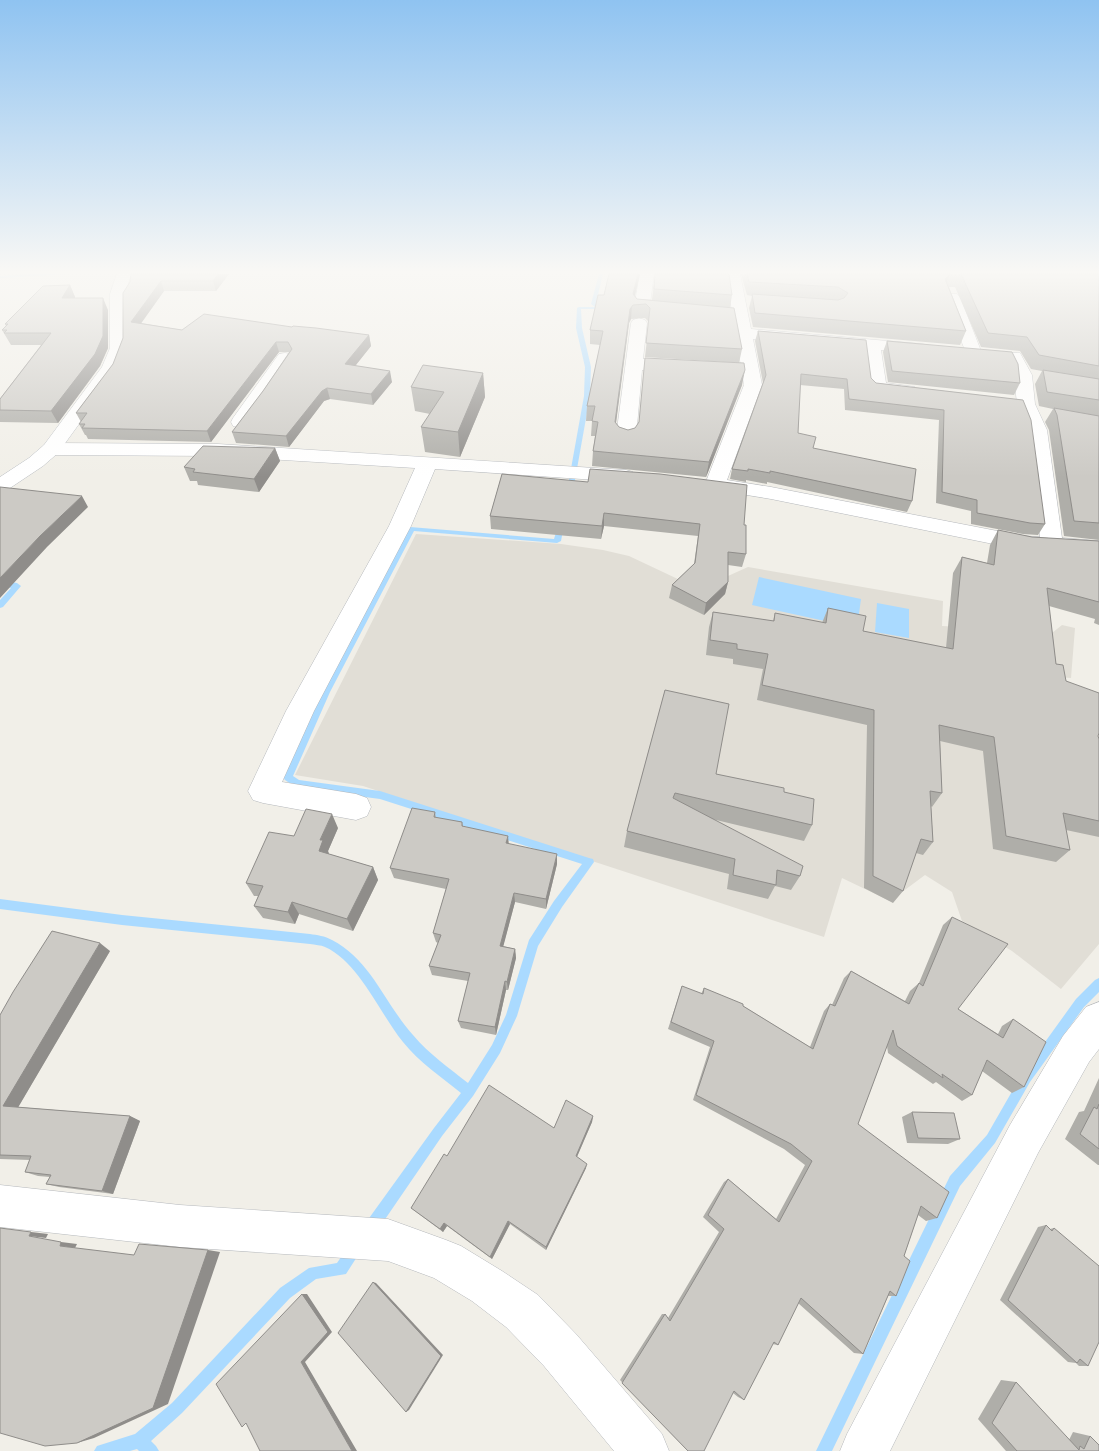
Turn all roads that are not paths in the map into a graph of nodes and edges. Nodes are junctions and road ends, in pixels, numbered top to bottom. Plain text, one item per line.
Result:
1 (118, 342) edge
2 (637, 342) edge
3 (746, 342) edge
4 (869, 342) edge
5 (885, 342) edge
6 (969, 342) edge
7 (937, 350) edge
8 (955, 352) edge
9 (974, 354) junction
10 (285, 358) edge
11 (634, 364) junction
12 (693, 368) edge
13 (731, 370) edge
14 (751, 371) junction
15 (1022, 375) junction
16 (1042, 378) edge
17 (922, 392) edge
18 (1007, 402) edge
19 (1029, 409) junction
20 (1050, 416) dead end
21 (626, 437) edge
22 (51, 449) junction
23 (218, 450) junction
24 (427, 464) junction
25 (649, 478) edge
26 (0, 486) edge
27 (1052, 545) junction
28 (1099, 548) edge
29 (356, 807) dead end
30 (1099, 1020) edge
31 (0, 1206) edge
32 (645, 1451) edge
33 (864, 1451) edge

1 - 22 street
2 - 11 street
3 - 14 street
4 - 17 street
5 - 7 street
6 - 9 street
8 - 9 street
9 - 15 street
10 - 23 street
11 - 12 street
11 - 21 street
13 - 14 street
14 - 27 street
15 - 16 street
15 - 19 street
18 - 19 street
19 - 20 street
19 - 27 street
22 - 23 street
22 - 26 street
23 - 24 street
24 - 25 street
24 - 29 street
27 - 28 street
30 - 33 street
31 - 32 street

